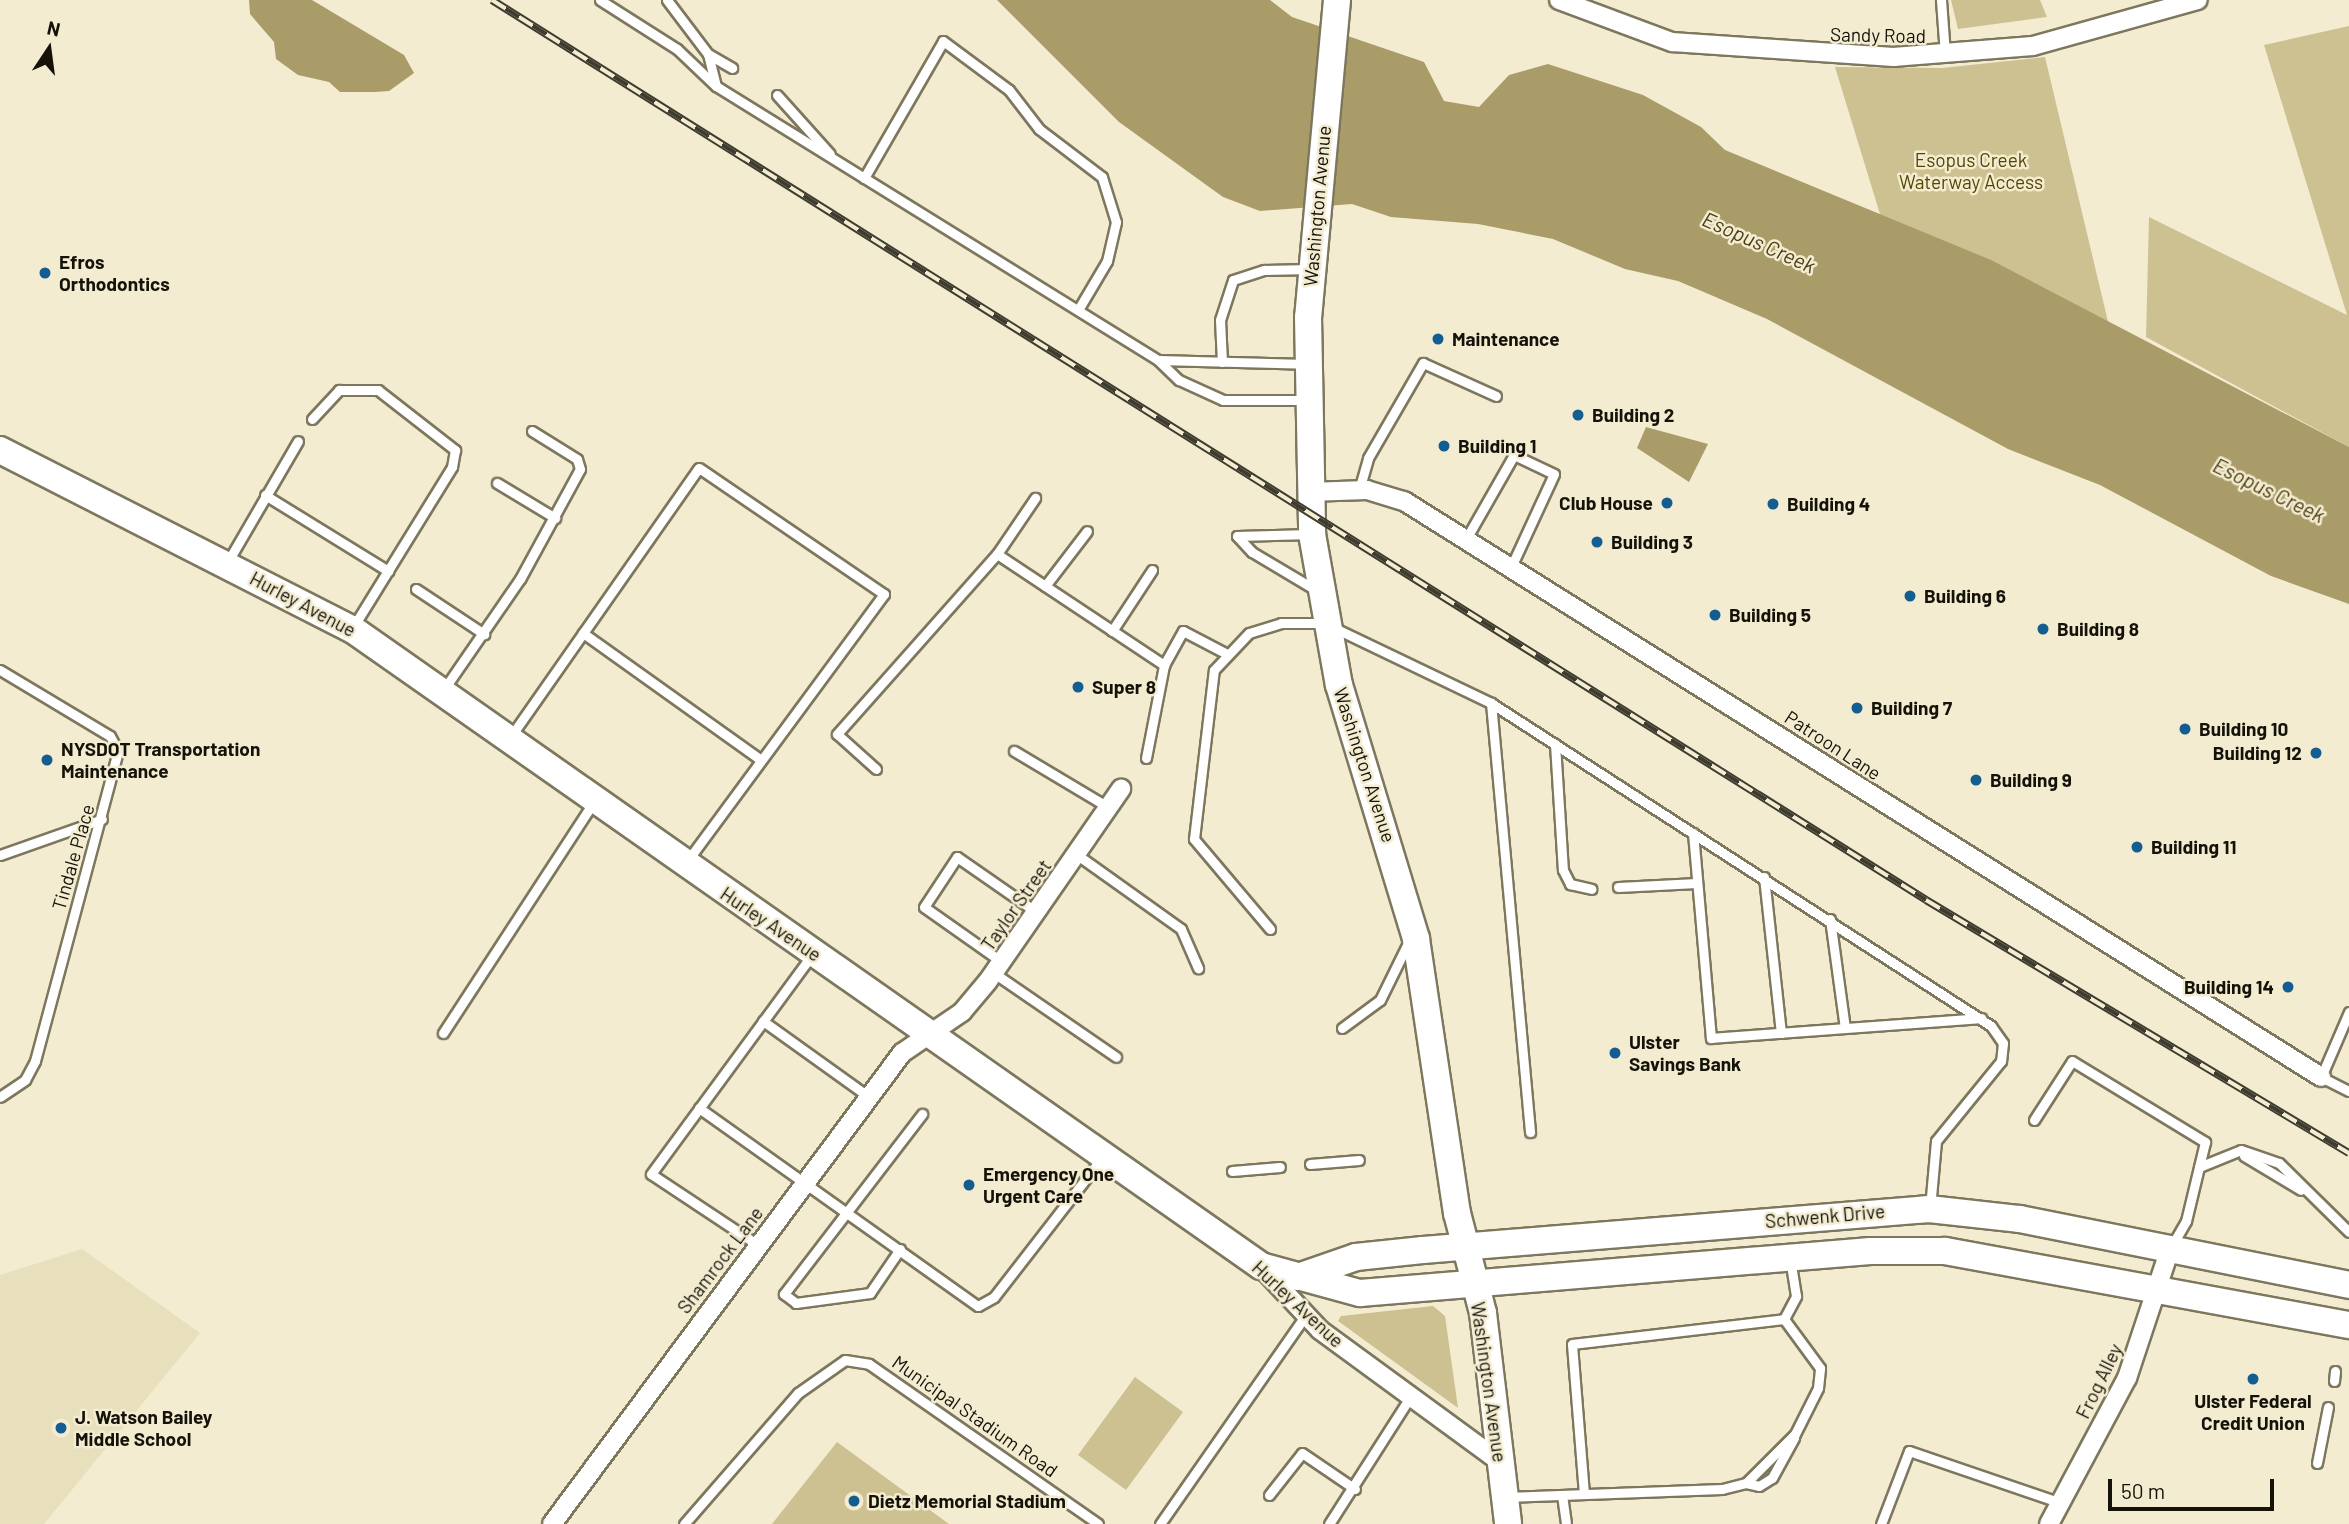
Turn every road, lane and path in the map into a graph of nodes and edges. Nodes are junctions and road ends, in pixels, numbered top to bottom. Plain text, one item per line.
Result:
1 (600, 0) edge
2 (667, 0) edge
3 (1337, 0) edge
4 (1559, 0) edge
5 (1941, 0) edge
6 (2198, 0) edge
7 (708, 54) junction
8 (1945, 56) junction
9 (732, 68) dead end
10 (716, 86) junction
11 (777, 95) dead end
12 (836, 160) junction
13 (864, 178) junction
14 (1312, 269) junction
15 (1078, 310) junction
16 (1158, 360) junction
17 (1222, 362) junction
18 (1306, 364) junction
19 (1496, 396) dead end
20 (1306, 400) junction
21 (312, 419) dead end
22 (532, 431) dead end
23 (298, 441) dead end
24 (0, 450) edge
25 (497, 483) dead end
26 (1359, 490) junction
27 (1308, 492) junction
28 (265, 495) junction
29 (1035, 498) dead end
30 (555, 518) junction
31 (1087, 531) dead end
32 (1312, 534) junction
33 (1466, 539) junction
34 (997, 554) junction
35 (227, 563) junction
36 (1511, 567) junction
37 (1153, 570) dead end
38 (388, 571) junction
39 (1045, 586) junction
40 (416, 589) dead end
41 (1320, 592) junction
42 (1324, 623) junction
43 (352, 629) junction
44 (1112, 631) junction
45 (583, 633) junction
46 (484, 634) junction
47 (1225, 653) junction
48 (1164, 665) junction
49 (0, 670) edge
50 (443, 691) junction
51 (1491, 703) junction
52 (509, 738) junction
53 (1555, 744) junction
54 (1014, 751) dead end
55 (758, 758) junction
56 (1146, 758) dead end
57 (876, 769) dead end
58 (1121, 789) dead end
59 (595, 800) junction
60 (1108, 807) junction
61 (102, 819) junction
62 (1693, 833) junction
63 (1076, 854) junction
64 (0, 855) edge
65 (685, 864) junction
66 (1764, 877) junction
67 (1698, 883) junction
68 (1618, 887) dead end
69 (1591, 889) dead end
70 (1036, 912) junction
71 (1830, 919) junction
72 (1270, 929) dead end
73 (1413, 929) junction
74 (813, 953) junction
75 (998, 967) junction
76 (1198, 968) dead end
77 (2349, 1012) edge
78 (1981, 1018) junction
79 (763, 1021) junction
80 (1342, 1028) dead end
81 (1845, 1028) junction
82 (933, 1032) junction
83 (443, 1033) dead end
84 (1781, 1033) junction
85 (1116, 1058) dead end
86 (2321, 1077) junction
87 (2349, 1091) edge
88 (0, 1097) edge
89 (869, 1097) junction
90 (699, 1108) junction
91 (922, 1114) dead end
92 (2034, 1120) dead end
93 (1530, 1132) dead end
94 (1106, 1156) junction
95 (1359, 1160) dead end
96 (1310, 1164) dead end
97 (1280, 1167) dead end
98 (2199, 1167) junction
99 (1232, 1171) dead end
100 (807, 1179) junction
101 (1929, 1209) junction
102 (850, 1211) junction
103 (2349, 1232) edge
104 (758, 1245) junction
105 (1466, 1247) junction
106 (900, 1249) junction
107 (2170, 1249) junction
108 (1790, 1257) junction
109 (1261, 1266) junction
110 (1298, 1277) junction
111 (1475, 1284) junction
112 (2349, 1285) edge
113 (2161, 1289) junction
114 (1306, 1315) junction
115 (1784, 1319) junction
116 (2349, 1325) edge
117 (1411, 1396) junction
118 (2328, 1407) dead end
119 (1795, 1434) junction
120 (1499, 1461) junction
121 (2317, 1463) dead end
122 (1746, 1483) junction
123 (1355, 1489) junction
124 (1584, 1494) junction
125 (1269, 1495) dead end
126 (1562, 1495) junction
127 (1504, 1497) junction
128 (2059, 1502) junction
129 (2054, 1523) edge
130 (552, 1524) edge
131 (684, 1524) edge
132 (1098, 1524) edge
133 (1160, 1524) edge
134 (1329, 1524) edge
135 (1508, 1524) edge
136 (1559, 1524) edge
137 (1567, 1524) edge
138 (1881, 1524) edge

1 - 10 lane
2 - 7 lane
3 - 14 street, Washington Avenue
4 - 8 street, Sandy Road
5 - 8 lane
6 - 8 street, Sandy Road
7 - 9 lane
7 - 10 lane
10 - 12 lane
11 - 12 lane
12 - 13 lane
13 - 15 lane
13 - 15 lane
14 - 17 lane
14 - 18 street, Washington Avenue
15 - 16 lane
16 - 17 lane
16 - 20 lane
17 - 18 lane
18 - 20 street, Washington Avenue
19 - 26 lane
20 - 27 street, Washington Avenue
21 - 38 lane
22 - 30 lane
23 - 28 lane
24 - 35 street, Hurley Avenue
25 - 30 lane
26 - 27 street, Patroon Lane
26 - 33 street, Patroon Lane
27 - 32 street, Washington Avenue
28 - 35 lane
28 - 38 lane
29 - 34 lane
30 - 46 lane
31 - 39 lane
32 - 41 street, Washington Avenue
32 - 41 lane
33 - 36 street, Patroon Lane
33 - 36 lane
34 - 39 lane
34 - 57 lane
35 - 43 street, Hurley Avenue
36 - 86 street, Patroon Lane
37 - 44 lane
38 - 43 lane
39 - 44 lane
40 - 46 lane
41 - 42 street, Washington Avenue
42 - 47 lane
42 - 51 lane
42 - 73 street, Washington Avenue
43 - 50 street, Hurley Avenue
44 - 48 lane
45 - 52 lane
45 - 55 lane
45 - 55 lane
46 - 50 lane
47 - 48 lane
47 - 72 lane
48 - 56 lane
49 - 61 lane, Tindale Place
50 - 52 street, Hurley Avenue
51 - 53 lane
51 - 93 lane
52 - 59 street, Hurley Avenue
53 - 62 lane
53 - 69 lane
54 - 60 lane
55 - 65 lane
58 - 60 street, Taylor Street
59 - 65 street, Hurley Avenue
59 - 83 lane
60 - 63 street, Taylor Street
61 - 64 lane
61 - 88 lane, Tindale Place
62 - 66 lane
62 - 67 lane
63 - 70 street, Taylor Street
63 - 76 lane
65 - 74 street, Hurley Avenue
66 - 71 lane
66 - 84 lane
67 - 68 lane
67 - 84 lane
70 - 75 street, Taylor Street
70 - 75 lane
71 - 78 lane
71 - 81 lane
73 - 80 lane
73 - 105 street, Washington Avenue
74 - 79 lane
74 - 82 street, Hurley Avenue
75 - 82 street, Taylor Street
75 - 85 lane
77 - 86 lane
78 - 81 lane
78 - 101 lane
79 - 89 lane
79 - 90 lane
81 - 84 lane
82 - 89 street, Shamrock Lane
82 - 94 street, Hurley Avenue
86 - 87 lane
89 - 100 street, Shamrock Lane
90 - 100 lane
90 - 104 lane
91 - 102 lane
92 - 98 lane
94 - 106 lane
94 - 109 street, Hurley Avenue
95 - 96 lane
97 - 99 lane
98 - 103 lane
98 - 107 lane
100 - 102 lane
100 - 104 street, Shamrock Lane
101 - 105 street, Schwenk Drive
101 - 107 street, Schwenk Drive
102 - 106 lane
102 - 106 lane
104 - 130 street, Shamrock Lane
105 - 110 street, Schwenk Drive
105 - 111 street, Washington Avenue
107 - 112 street, Schwenk Drive
107 - 113 street, Frog Alley
108 - 111 street, Schwenk Drive
108 - 113 street, Schwenk Drive
108 - 115 lane
109 - 110 street, Schwenk Drive
109 - 114 street, Hurley Avenue
110 - 111 street, Schwenk Drive
111 - 120 street, Washington Avenue
113 - 116 street, Schwenk Drive
113 - 128 street, Frog Alley
114 - 117 street, Hurley Avenue
114 - 133 lane
115 - 119 lane
115 - 124 lane
117 - 120 street, Hurley Avenue
117 - 123 lane
118 - 121 lane
119 - 122 lane
119 - 122 lane
120 - 127 street, Washington Avenue
122 - 124 lane
123 - 125 lane
123 - 134 lane
124 - 126 lane
126 - 127 lane
126 - 137 lane
127 - 135 street, Washington Avenue
128 - 129 street, Frog Alley
128 - 138 lane
131 - 132 lane, Municipal Stadium Road
136 - 137 lane

